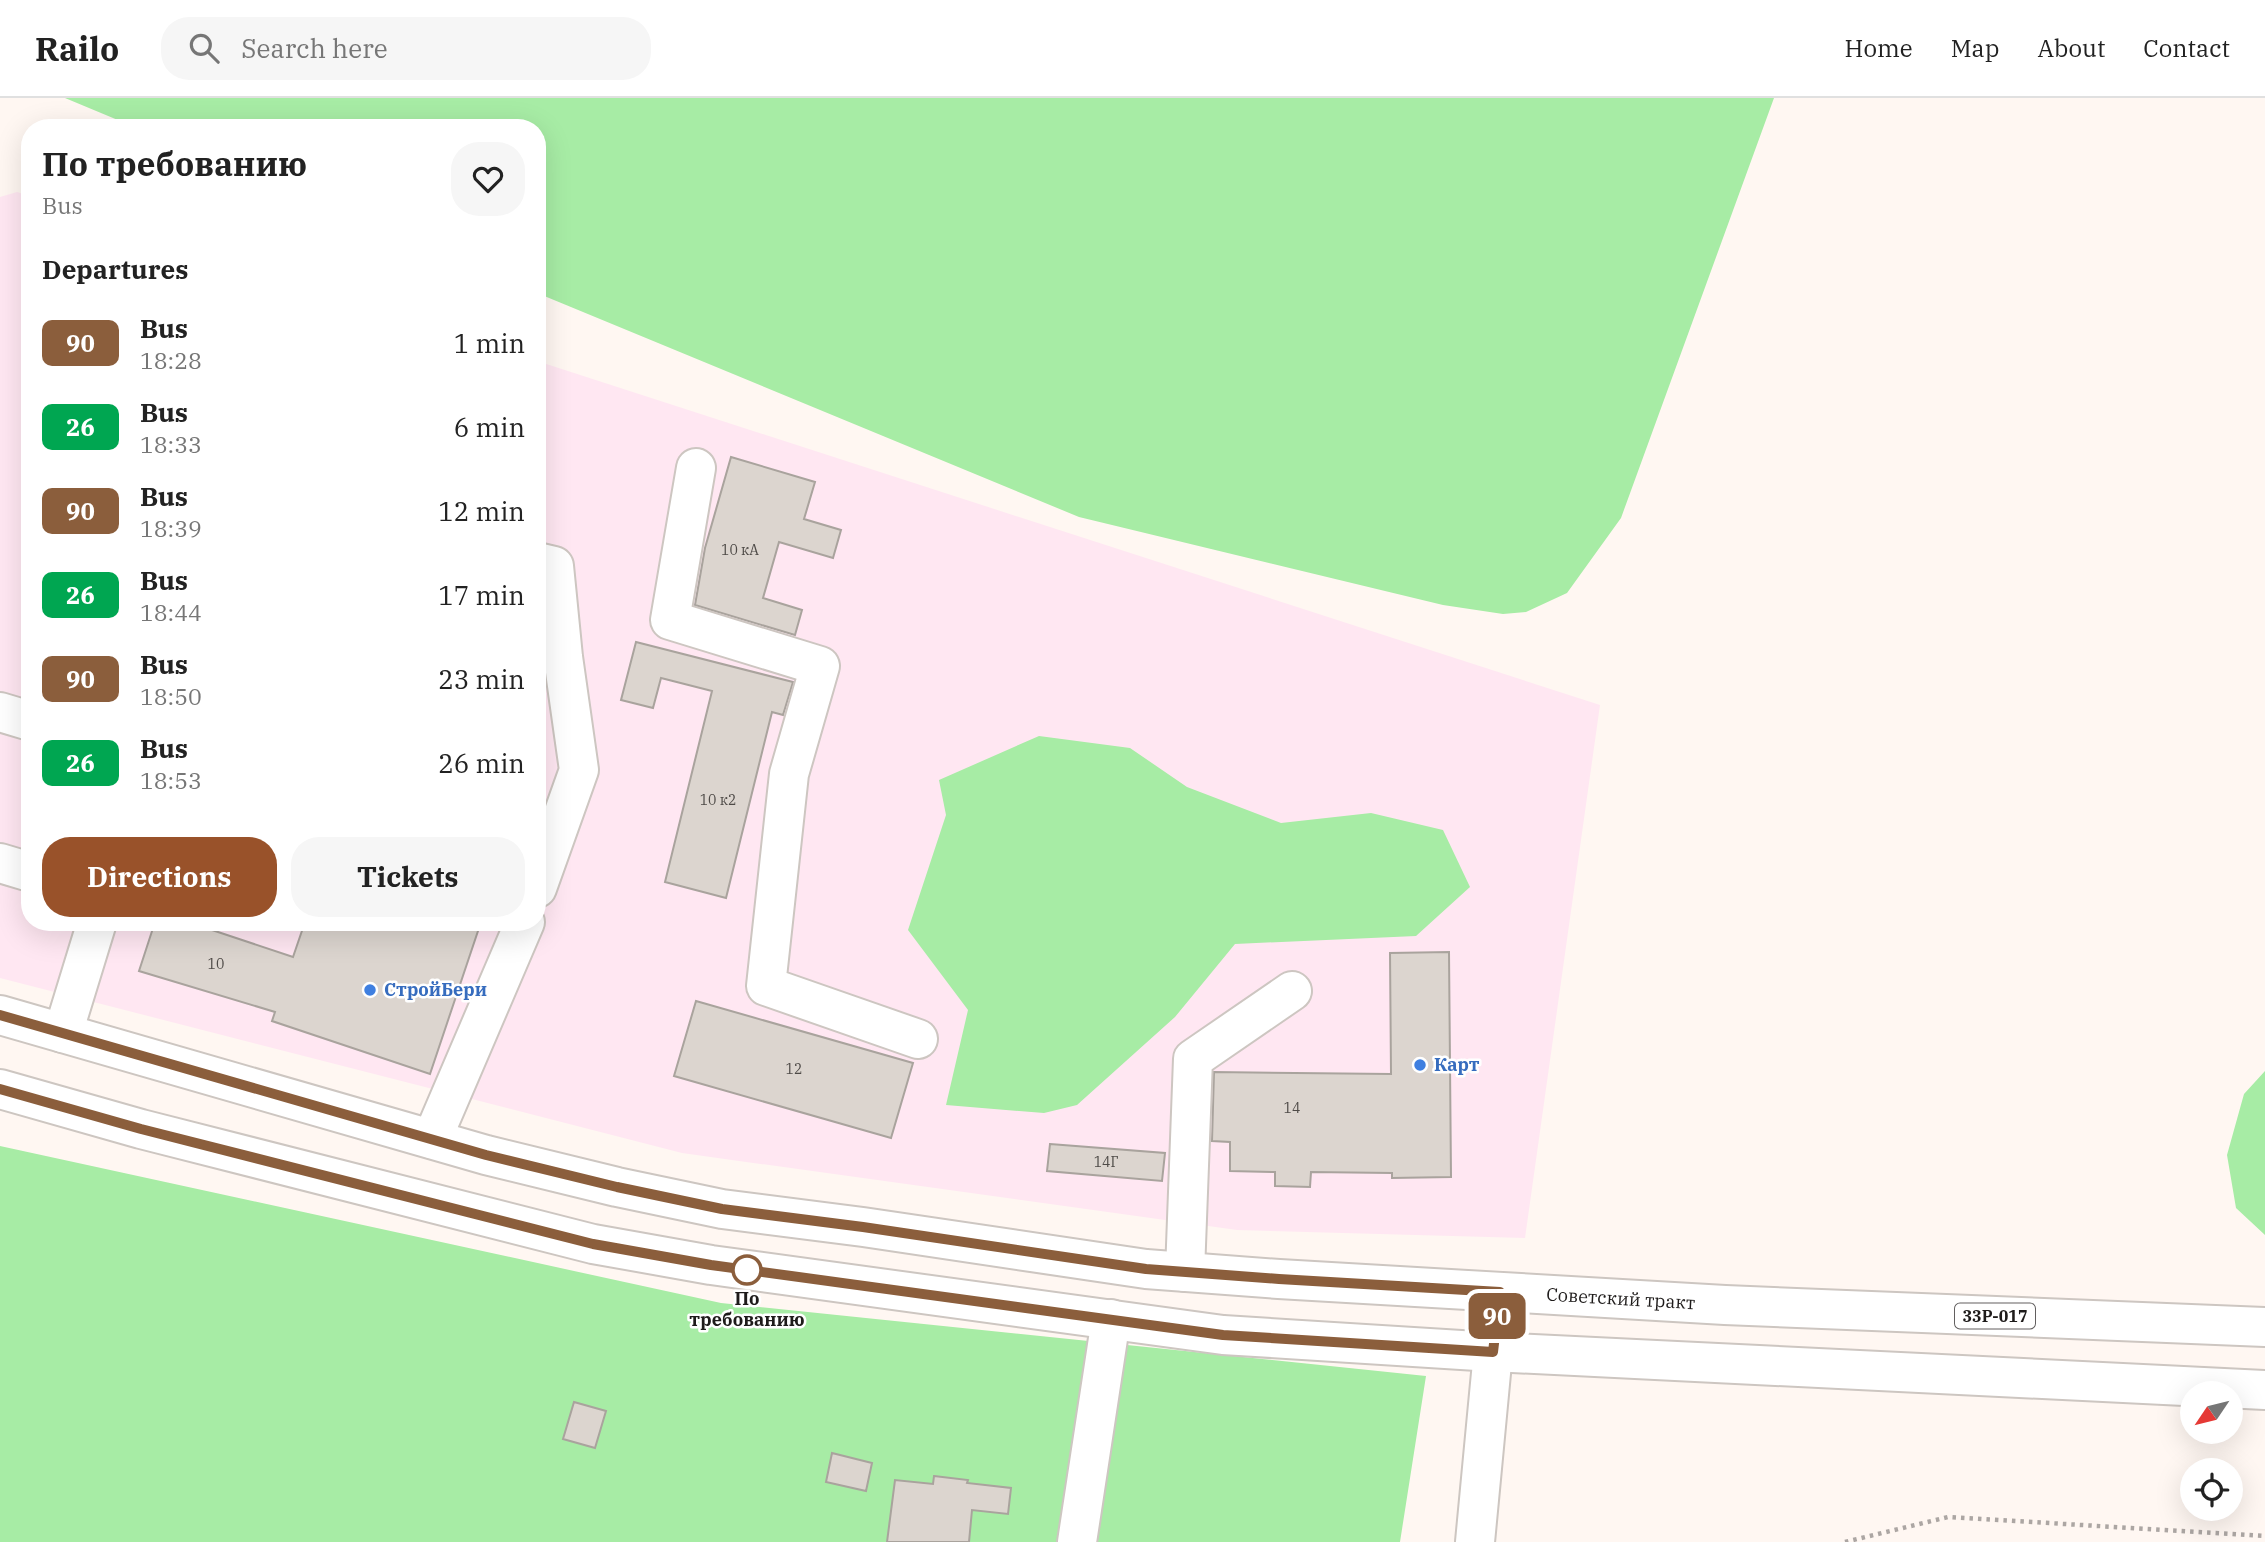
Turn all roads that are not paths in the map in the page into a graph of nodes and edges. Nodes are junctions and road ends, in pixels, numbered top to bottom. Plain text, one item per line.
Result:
1 (696, 468) dead end
2 (546, 564) edge
3 (0, 712) edge
4 (21, 718) edge
5 (0, 863) edge
6 (546, 863) edge
7 (21, 869) edge
8 (94, 931) edge
9 (521, 931) edge
10 (1292, 992) dead end
11 (0, 1015) edge
12 (62, 1033) junction
13 (918, 1039) dead end
14 (0, 1089) edge
15 (432, 1139) junction
16 (1185, 1272) junction
17 (1500, 1292) junction
18 (1111, 1320) junction
19 (2265, 1327) edge
20 (1493, 1352) junction
21 (2265, 1390) edge
22 (1077, 1542) edge
23 (1475, 1542) edge

1 - 13 main road
2 - 6 main road
3 - 4 main road
5 - 7 main road
8 - 12 main road
9 - 15 main road
10 - 16 main road
11 - 12 main road, Советский тракт / 33Р-017
12 - 15 main road, Советский тракт / 33Р-017
14 - 18 main road
15 - 16 main road, Советский тракт / 33Р-017
16 - 17 main road, Советский тракт / 33Р-017
17 - 19 main road, Советский тракт / 33Р-017
17 - 20 main road
18 - 20 main road
18 - 22 main road
20 - 21 main road
20 - 23 main road

